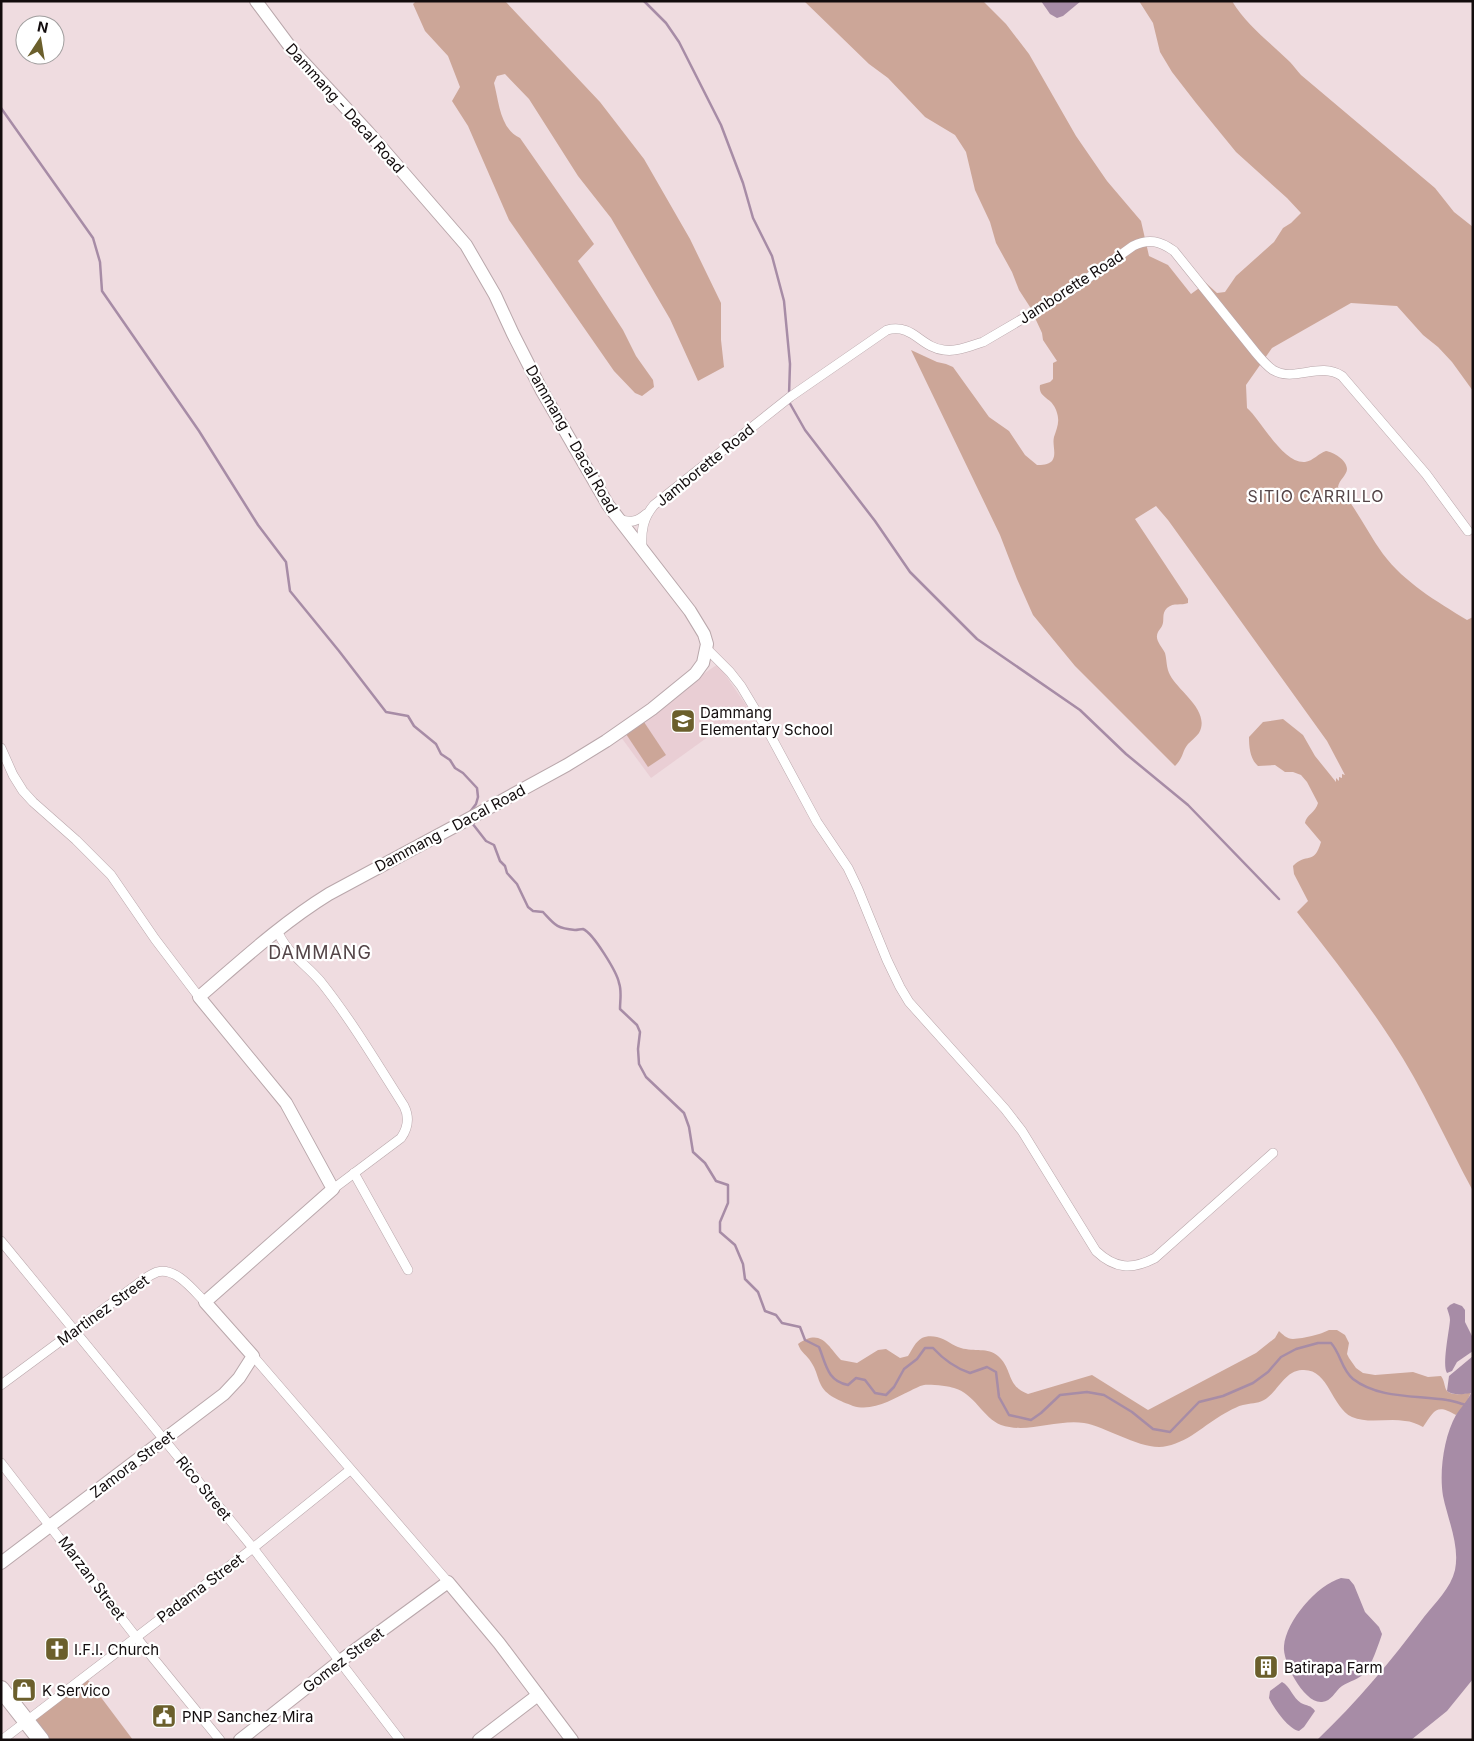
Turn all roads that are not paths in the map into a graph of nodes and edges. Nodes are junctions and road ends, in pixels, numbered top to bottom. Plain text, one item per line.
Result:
1 (256, 1) edge
2 (647, 514) junction
3 (619, 519) junction
4 (1468, 531) dead end
5 (642, 548) junction
6 (707, 649) junction
7 (1, 748) edge
8 (277, 930) junction
9 (199, 997) junction
10 (1273, 1153) dead end
11 (354, 1174) junction
12 (333, 1189) junction
13 (1, 1241) edge
14 (408, 1270) dead end
15 (205, 1302) junction
16 (74, 1330) junction
17 (254, 1356) junction
18 (1, 1385) edge
19 (165, 1440) junction
20 (1, 1463) edge
21 (350, 1470) junction
22 (52, 1525) junction
23 (253, 1548) junction
24 (1, 1563) edge
25 (448, 1582) junction
26 (136, 1637) junction
27 (340, 1661) junction
28 (1, 1689) edge
29 (538, 1695) junction
30 (26, 1720) junction
31 (2, 1740) edge
32 (41, 1740) edge
33 (220, 1740) edge
34 (240, 1740) edge
35 (400, 1740) edge
36 (479, 1740) edge
37 (572, 1740) edge

1 - 3 street, Dammang - Dacal Road
2 - 3 street
2 - 4 street, Jamborette Road
2 - 5 street, Jamborette Road
3 - 5 street, Dammang - Dacal Road
5 - 6 street, Dammang - Dacal Road
6 - 8 street, Dammang - Dacal Road
6 - 10 street
7 - 9 street
8 - 9 street, Dammang - Dacal Road
8 - 11 street
9 - 12 street
11 - 12 street
11 - 14 street
12 - 15 street
13 - 16 street, Rico Street
15 - 16 street, Martinez Street
15 - 17 street
16 - 18 street, Martinez Street
16 - 19 street, Rico Street
17 - 19 street, Zamora Street
17 - 21 street
19 - 22 street, Zamora Street
19 - 23 street, Rico Street
20 - 22 street, Marzan Street
21 - 23 street, Padama Street
21 - 25 street
22 - 24 street, Zamora Street
22 - 26 street, Marzan Street
23 - 26 street, Padama Street
23 - 27 street, Rico Street
25 - 27 street, Gomez Street
25 - 29 street
26 - 30 street, Padama Street
26 - 33 street, Marzan Street
27 - 34 street, Gomez Street
27 - 35 street, Rico Street
28 - 30 highway
29 - 36 street
29 - 37 street
30 - 31 street, Padama Street
30 - 32 highway

